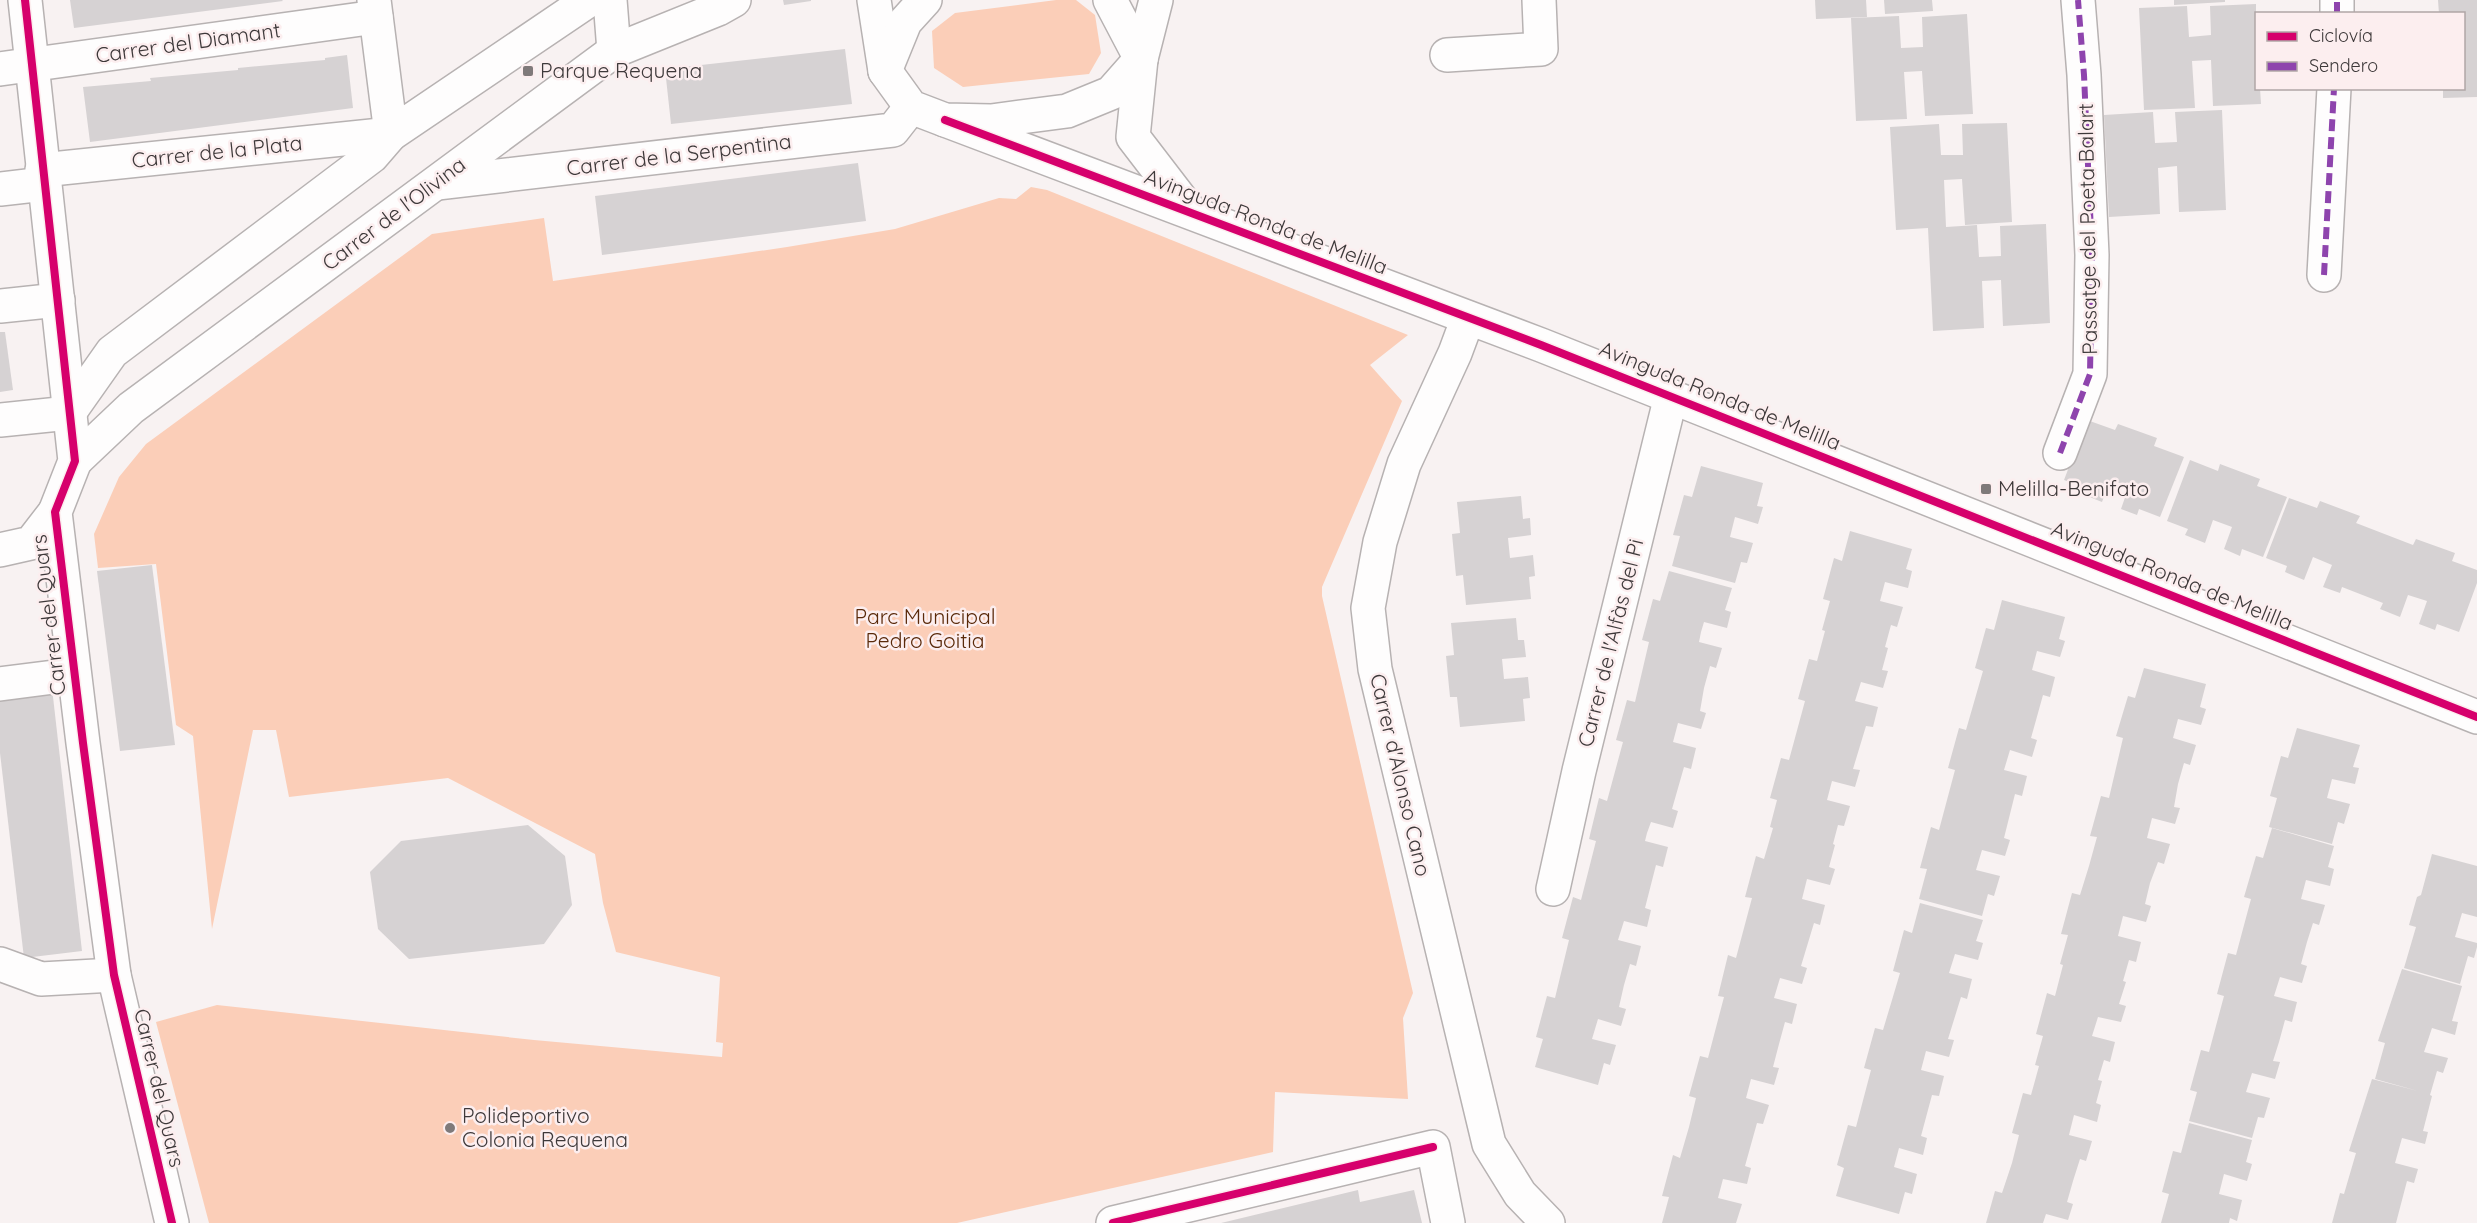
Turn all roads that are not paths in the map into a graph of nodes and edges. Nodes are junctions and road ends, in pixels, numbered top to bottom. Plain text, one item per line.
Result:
1 (25, 0) edge
2 (589, 0) edge
3 (610, 0) edge
4 (734, 0) edge
5 (873, 0) edge
6 (926, 0) edge
7 (1110, 0) edge
8 (1156, 0) edge
9 (1539, 0) edge
10 (2078, 0) edge
11 (375, 9) edge
12 (614, 51) junction
13 (1447, 55) dead end
14 (1141, 59) junction
15 (16, 67) edge
16 (885, 71) junction
17 (2334, 90) edge
18 (911, 107) junction
19 (945, 120) junction
20 (392, 134) junction
21 (43, 177) junction
22 (435, 184) junction
23 (0, 189) edge
24 (1189, 210) junction
25 (2324, 275) dead end
26 (58, 300) junction
27 (0, 306) edge
28 (1468, 318) junction
29 (1671, 396) junction
30 (69, 413) junction
31 (0, 420) edge
32 (2060, 453) dead end
33 (75, 461) junction
34 (55, 512) junction
35 (0, 550) edge
36 (54, 677) dead end
37 (0, 684) edge
38 (2477, 717) edge
39 (1552, 890) dead end
40 (0, 964) edge
41 (114, 975) junction
42 (172, 1223) edge
43 (1113, 1223) edge
44 (1448, 1223) edge
45 (1548, 1223) edge

1 - 15 street, Carrer del Quars
2 - 20 street
3 - 12 street
4 - 12 street, Carrer de l'Olivina
5 - 16 street
6 - 16 street
7 - 14 street
8 - 14 street, Avinguda Ronda de Melilla
9 - 13 street
10 - 32 street, Passatge del Poeta Balart
11 - 15 street, Carrer del Diamant
11 - 20 street
12 - 22 street, Carrer de l'Olivina
14 - 19 street
14 - 24 street, Avinguda Ronda de Melilla
15 - 21 street, Carrer del Quars
16 - 18 street
17 - 25 street
18 - 19 street, Avinguda Ronda de Melilla
18 - 22 street, Carrer de la Serpentina
19 - 24 street, Avinguda Ronda de Melilla
20 - 21 street, Carrer de la Plata
20 - 30 street
21 - 23 street, Carrer de la Plata
21 - 26 street, Carrer del Quars
22 - 33 street, Carrer de l'Olivina
24 - 28 street, Avinguda Ronda de Melilla
26 - 27 street
26 - 30 street, Carrer del Quars
28 - 29 street, Avinguda Ronda de Melilla
28 - 45 street, Carrer d'Alonso Cano
29 - 38 street, Avinguda Ronda de Melilla
29 - 39 street, Carrer de l'Alfàs del Pi
30 - 31 street
30 - 33 street, Carrer del Quars
33 - 34 street, Carrer del Quars
34 - 35 street
34 - 41 street, Carrer del Quars
36 - 37 street
40 - 41 street
41 - 42 street, Carrer del Quars
43 - 44 street

